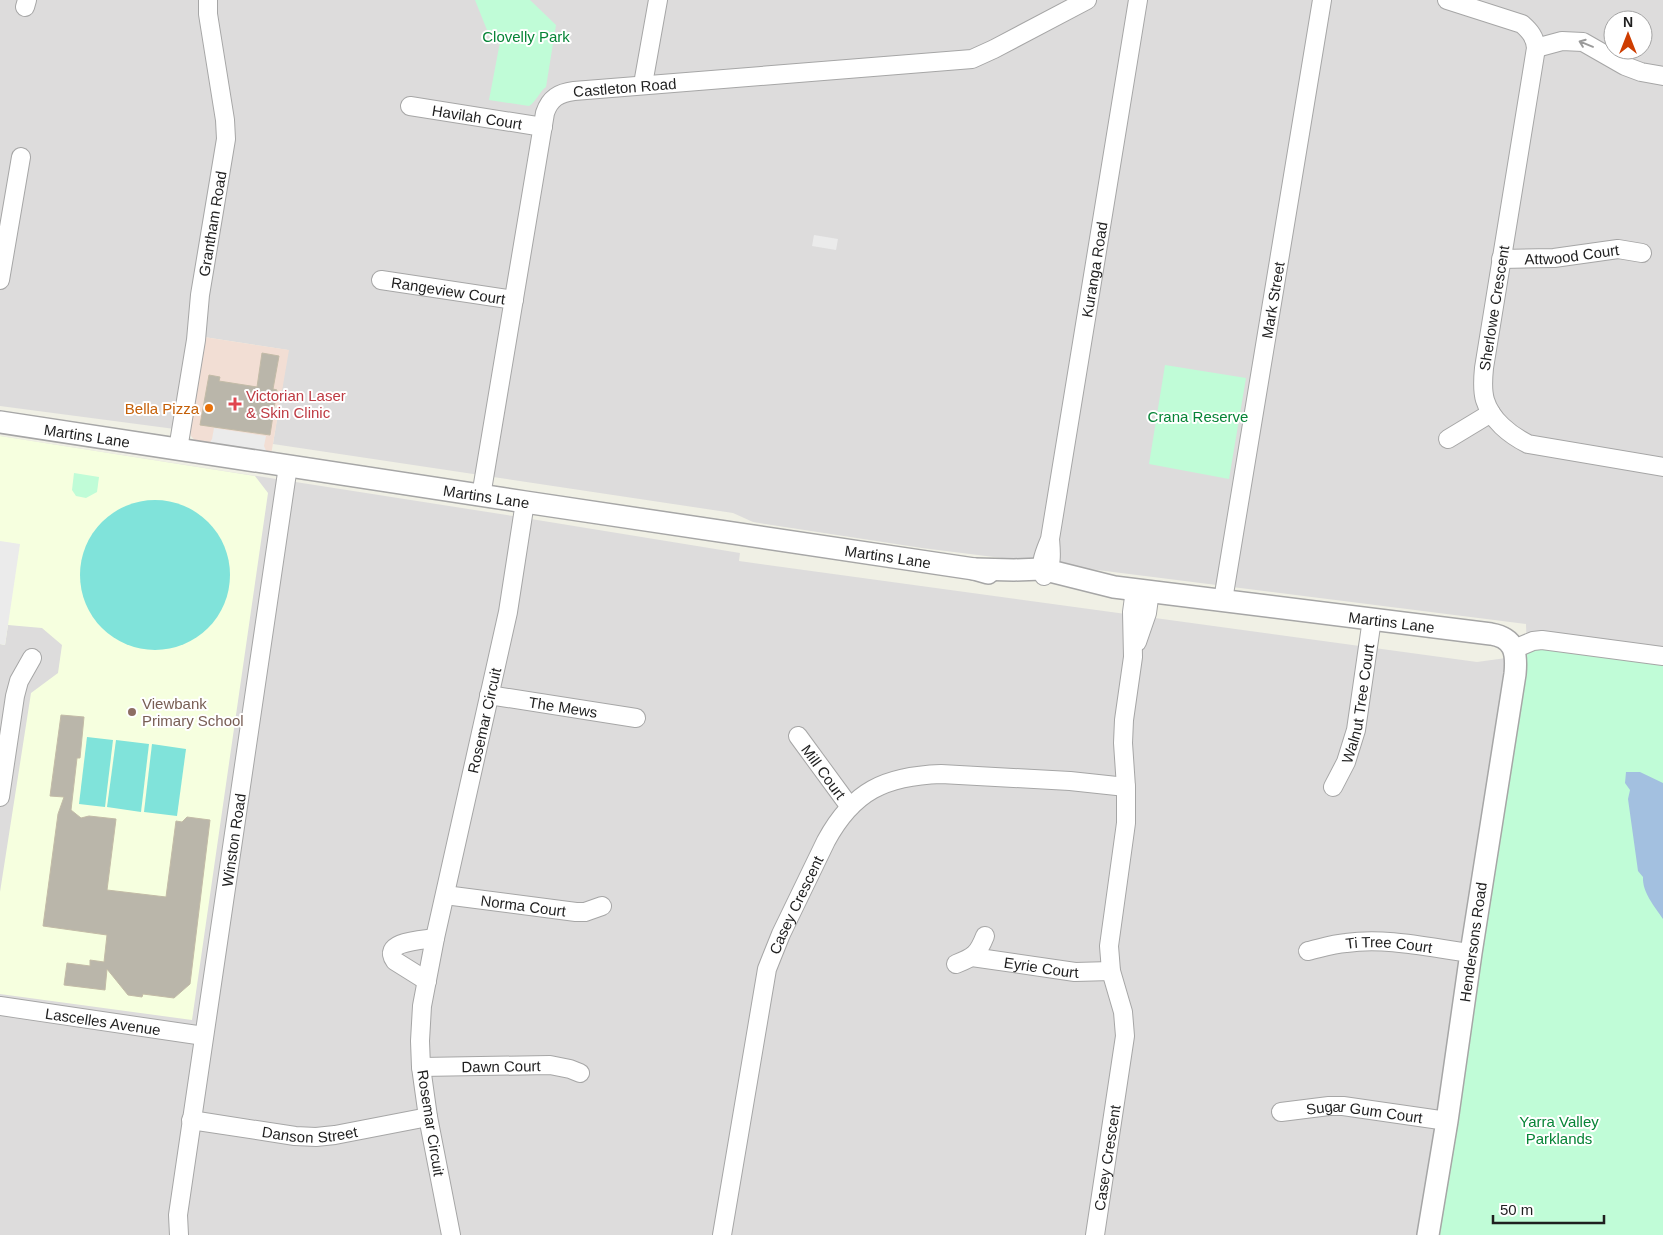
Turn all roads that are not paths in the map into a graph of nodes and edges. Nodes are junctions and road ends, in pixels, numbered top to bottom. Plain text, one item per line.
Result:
1 (208, 0) edge
2 (658, 0) edge
3 (1087, 0) edge
4 (1138, 0) edge
5 (1322, 0) edge
6 (1450, 0) edge
7 (1536, 48) junction
8 (1663, 76) edge
9 (643, 84) junction
10 (410, 106) dead end
11 (543, 127) junction
12 (21, 157) dead end
13 (1642, 253) dead end
14 (1501, 258) junction
15 (0, 280) edge
16 (381, 280) dead end
17 (514, 300) junction
18 (1491, 413) junction
19 (0, 422) edge
20 (1448, 439) dead end
21 (178, 449) junction
22 (288, 466) junction
23 (1663, 467) edge
24 (482, 496) junction
25 (525, 502) junction
26 (1045, 571) junction
27 (1142, 590) junction
28 (1223, 600) junction
29 (1372, 618) junction
30 (1514, 649) junction
31 (1663, 656) edge
32 (32, 658) dead end
33 (489, 695) junction
34 (636, 718) dead end
35 (798, 736) dead end
36 (1125, 782) junction
37 (1333, 787) dead end
38 (0, 798) edge
39 (850, 807) junction
40 (445, 895) junction
41 (602, 906) dead end
42 (985, 936) dead end
43 (435, 938) junction
44 (1308, 952) dead end
45 (1470, 954) junction
46 (1111, 971) junction
47 (427, 981) junction
48 (0, 1006) edge
49 (204, 1036) junction
50 (421, 1067) junction
51 (580, 1073) dead end
52 (1281, 1112) dead end
53 (428, 1117) junction
54 (191, 1120) junction
55 (1448, 1121) junction
56 (178, 1215) junction
57 (170, 1235) edge
58 (178, 1235) edge
59 (451, 1235) edge
60 (722, 1235) edge
61 (1095, 1235) edge
62 (1428, 1235) edge

1 - 21 street, Grantham Road
2 - 9 street
3 - 9 street, Castleton Road
4 - 26 street, Kuranga Road
5 - 28 street, Mark Street
6 - 7 street
8 -> 7 street
7 - 14 street, Sherlowe Crescent
9 - 11 street, Castleton Road
10 - 11 street, Havilah Court
11 - 17 street, Castleton Road
12 - 15 street
13 - 14 street, Attwood Court
14 - 18 street, Sherlowe Crescent
16 - 17 street, Rangeview Court
17 - 24 street, Castleton Road
18 - 20 street
18 - 23 street, Sherlowe Crescent
19 - 21 street, Martins Lane
21 - 22 street, Martins Lane
22 - 24 street, Martins Lane
22 - 49 street, Winston Road
24 - 25 street, Martins Lane
25 - 26 street, Martins Lane
25 - 33 street, Rosemar Circuit
26 - 27 street, Martins Lane
27 - 28 street, Martins Lane
27 - 36 street, Casey Crescent
28 - 29 street, Martins Lane
29 - 30 street, Martins Lane
29 - 37 street, Walnut Tree Court
30 - 31 street
30 - 45 street, Hendersons Road
32 - 38 street
33 - 34 street, The Mews
33 - 40 street, Rosemar Circuit
35 - 39 street, Mill Court
36 - 39 street, Casey Crescent
36 - 46 street, Casey Crescent
39 - 60 street, Casey Crescent
40 - 41 street, Norma Court
40 - 43 street, Rosemar Circuit
42 - 46 street, Eyrie Court
43 - 47 street, Rosemar Circuit
43 - 47 street
44 - 45 street, Ti Tree Court
45 - 55 street, Hendersons Road
46 - 61 street, Casey Crescent
47 - 50 street, Rosemar Circuit
48 - 49 street, Lascelles Avenue
49 - 54 street, Winston Road
50 - 51 street, Dawn Court
50 - 53 street, Rosemar Circuit
52 - 55 street, Sugar Gum Court
53 - 54 street, Danson Street
53 - 59 street, Rosemar Circuit
54 - 56 street, Winston Road
55 - 62 street, Hendersons Road
56 - 57 street, Winston Road
56 - 58 street, Winston Road

